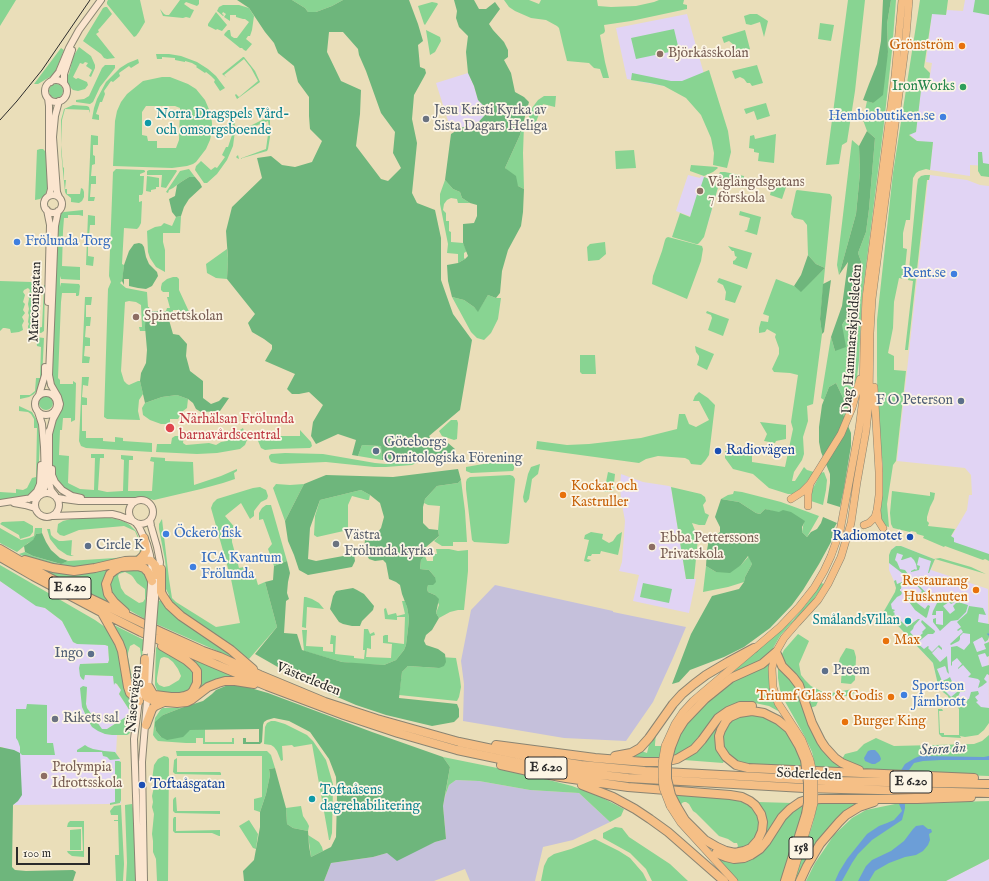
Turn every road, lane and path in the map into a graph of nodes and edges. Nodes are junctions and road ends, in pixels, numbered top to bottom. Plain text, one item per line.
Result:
1 (101, 0) edge
2 (901, 0) edge
3 (909, 0) edge
4 (913, 0) edge
5 (901, 48) junction
6 (70, 49) junction
7 (51, 82) junction
8 (64, 84) junction
9 (48, 98) junction
10 (60, 101) junction
11 (49, 196) junction
12 (59, 197) junction
13 (47, 210) junction
14 (58, 211) junction
15 (870, 355) junction
16 (863, 366) junction
17 (40, 395) junction
18 (55, 395) junction
19 (56, 410) junction
20 (38, 412) junction
21 (49, 434) junction
22 (43, 442) junction
23 (49, 448) junction
24 (810, 484) junction
25 (39, 496) junction
26 (56, 496) junction
27 (29, 499) junction
28 (791, 499) dead end
29 (91, 501) junction
30 (136, 501) junction
31 (0, 503) edge
32 (808, 506) dead end
33 (35, 508) junction
34 (877, 510) junction
35 (53, 516) junction
36 (150, 520) junction
37 (135, 522) junction
38 (864, 525) dead end
39 (883, 528) dead end
40 (144, 538) junction
41 (0, 549) edge
42 (4, 555) edge
43 (139, 560) junction
44 (151, 561) junction
45 (160, 562) junction
46 (154, 578) junction
47 (101, 612) junction
48 (133, 619) junction
49 (141, 632) junction
50 (754, 648) junction
51 (776, 652) junction
52 (148, 654) junction
53 (260, 675) junction
54 (267, 686) junction
55 (149, 687) junction
56 (148, 699) junction
57 (139, 701) junction
58 (164, 702) junction
59 (146, 725) junction
60 (799, 734) junction
61 (459, 742) junction
62 (668, 746) junction
63 (444, 747) junction
64 (595, 758) junction
65 (808, 760) junction
66 (869, 773) junction
67 (628, 774) junction
68 (566, 778) junction
69 (989, 780) edge
70 (989, 784) edge
71 (989, 795) edge
72 (896, 799) junction
73 (673, 805) junction
74 (809, 814) junction
75 (697, 840) junction
76 (139, 881) edge
77 (144, 881) edge
78 (724, 881) edge
79 (734, 881) edge
80 (785, 881) edge
81 (791, 881) edge
82 (800, 881) edge

1 - 6 street
2 - 5 main road
3 - 5 main road, Dag Hammarskjöldsleden
4 - 5 main road
5 - 15 main road, Dag Hammarskjöldsleden
5 - 16 main road, Dag Hammarskjöldsleden
6 - 7 street
6 - 8 street
7 - 8 street
7 - 9 street
8 - 10 street
9 - 10 street
9 - 11 street
10 - 12 street
11 - 12 street
11 - 13 street
12 - 14 street
13 - 14 street
13 - 17 street, Marconigatan
14 - 18 street, Marconigatan
15 - 34 main road
15 - 51 main road, Dag Hammarskjöldsleden
16 - 24 main road
16 - 50 main road, Dag Hammarskjöldsleden
17 - 18 street
17 - 20 street
18 - 19 street
18 - 21 street, Marconigatan
19 - 20 street
19 - 21 street, Marconigatan
20 - 22 street
21 - 23 street, Marconigatan
22 - 25 street
22 - 27 street
23 - 26 street, Marconigatan
23 - 29 street, Marconigatan
24 - 28 main road
24 - 32 main road
25 - 26 street
25 - 27 street
25 - 33 street
26 - 29 street
26 - 35 street
27 - 31 street
29 - 30 street
30 - 36 street
30 - 37 street
31 - 33 street
33 - 35 street
34 - 38 main road
34 - 39 main road
35 - 37 street
36 - 37 street
36 - 45 street, Näsetvägen
37 - 40 street
40 - 43 highway
40 - 44 street
41 - 42 highway, Västerleden / E 6.20
42 - 43 highway
42 - 47 highway, Västerleden / E 6.20
42 - 48 highway, Västerleden / E 6.20
43 - 44 highway
44 - 46 highway
45 - 46 street, Näsetvägen
45 - 53 highway
46 - 48 highway
46 - 52 street, Näsetvägen, bridge
47 - 49 highway, Västerleden / E 6.20
47 - 57 highway
48 - 53 highway, Västerleden / E 6.20
49 - 54 highway, Västerleden / E 6.20
49 - 55 highway
50 - 62 main road, Dag Hammarskjöldsleden
50 - 64 highway
51 - 60 main road, Dag Hammarskjöldsleden
51 - 62 highway
51 - 66 highway
52 - 55 street, Näsetvägen
52 - 56 highway
52 - 57 street, Näsetvägen
53 - 61 highway, Västerleden / E 6.20
54 - 58 highway
54 - 63 highway, Västerleden / E 6.20
55 - 56 street, Näsetvägen
56 - 58 highway
56 - 59 street, Näsetvägen
57 - 76 street, Näsetvägen
58 - 59 highway
59 - 77 street, Näsetvägen
60 - 64 highway
60 - 65 main road, Dag Hammarskjöldsleden
61 - 64 highway
61 - 67 highway, Västerleden / E 6.20
62 - 73 highway, bridge
63 - 67 highway, Västerleden / E 6.20
63 - 68 highway
65 - 66 highway
65 - 74 highway, bridge
66 - 69 highway
67 - 70 highway, Söderleden / E 6.20
67 - 71 highway, Söderleden / E 6.20
68 - 73 highway
68 - 78 highway
71 - 72 highway
72 - 75 highway
72 - 82 highway
73 - 75 main road
74 - 80 highway
74 - 81 main road, 158
75 - 79 main road

